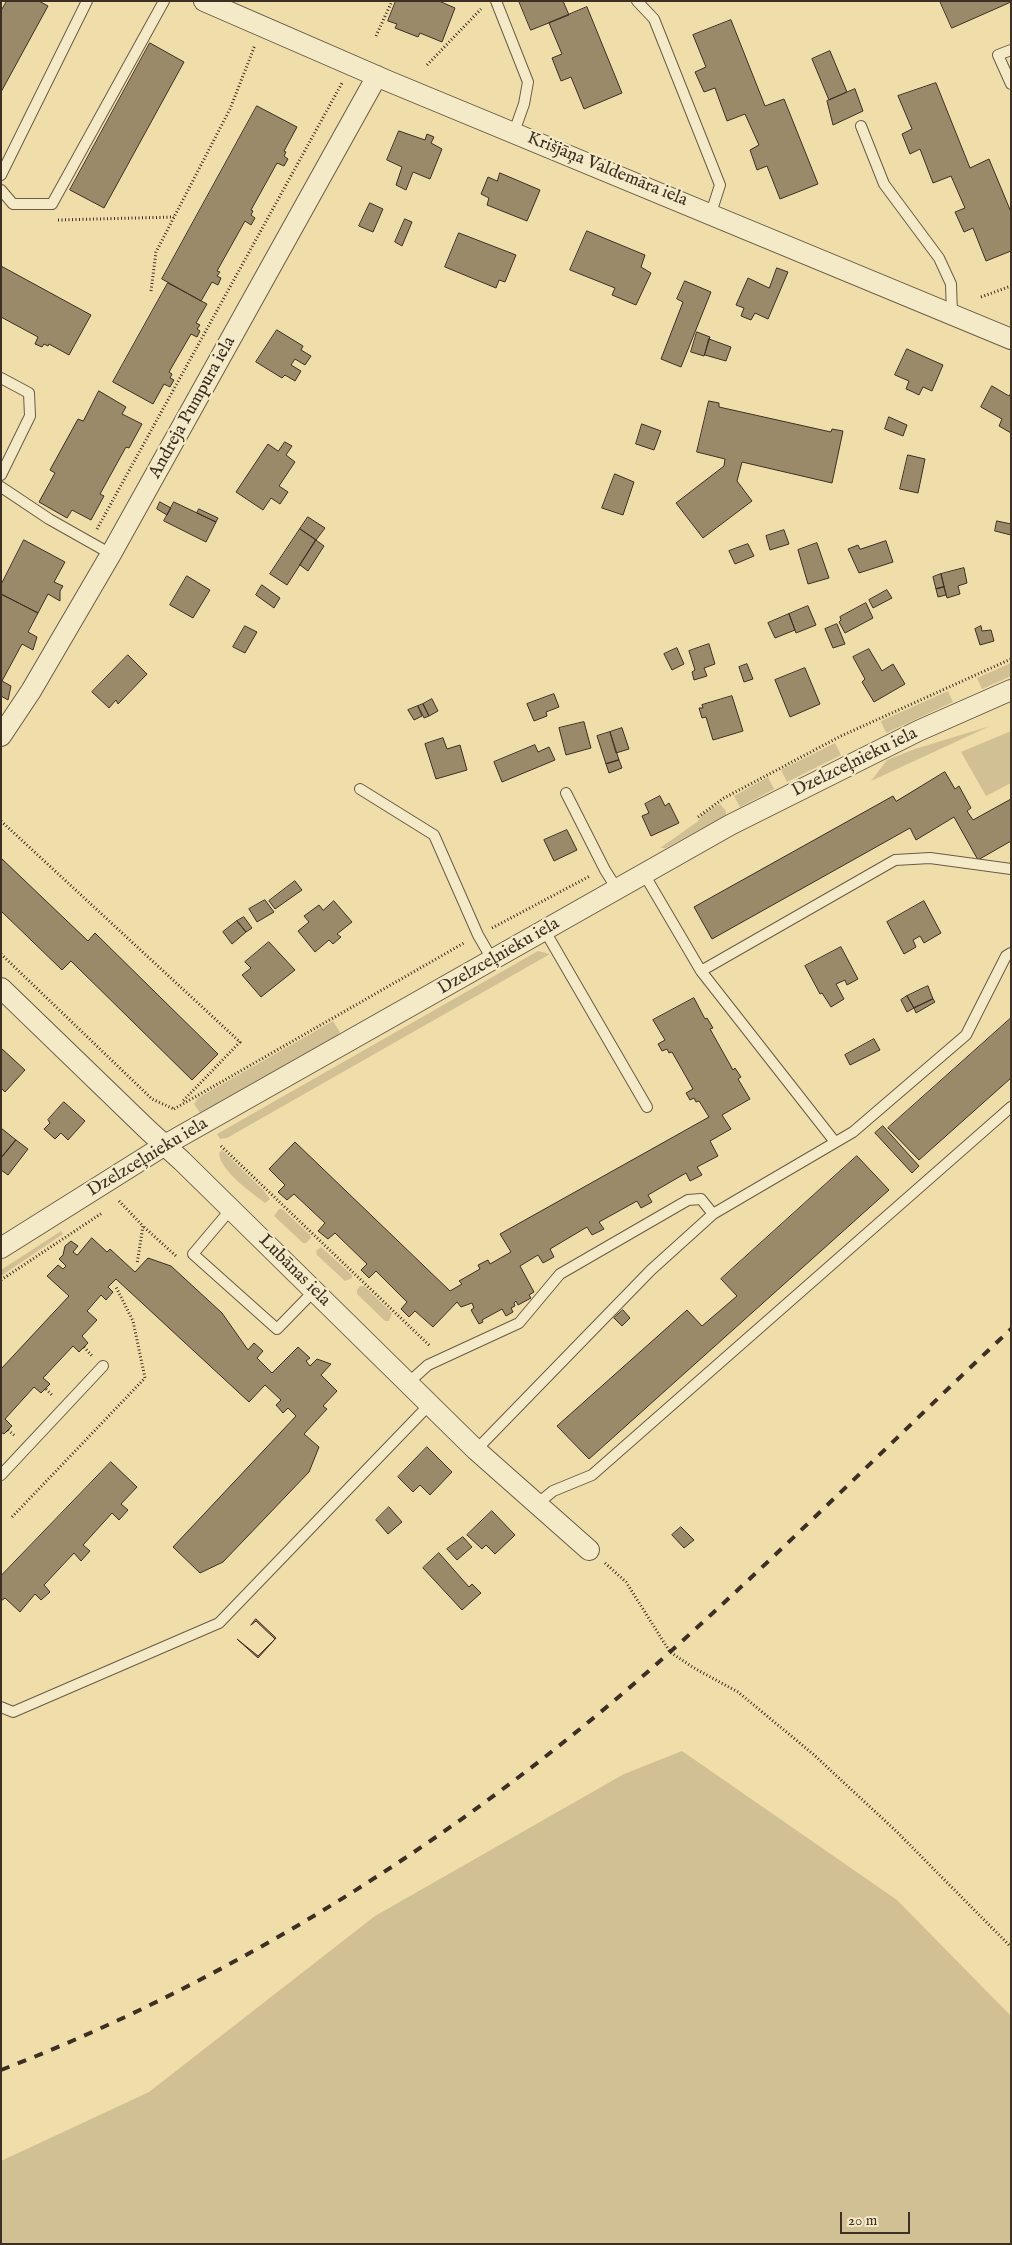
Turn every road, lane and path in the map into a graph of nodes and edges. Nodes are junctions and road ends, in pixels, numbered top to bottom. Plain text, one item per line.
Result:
1 (87, 1) edge
2 (164, 1) edge
3 (204, 1) edge
4 (392, 1) edge
5 (496, 1) edge
6 (638, 1) edge
7 (482, 8) dead end
8 (376, 36) dead end
9 (256, 42) dead end
10 (1011, 50) edge
11 (352, 65) junction
12 (427, 65) dead end
13 (377, 76) junction
14 (1011, 84) edge
15 (861, 126) dead end
16 (514, 132) junction
17 (1, 175) edge
18 (1, 190) edge
19 (711, 213) junction
20 (174, 217) junction
21 (50, 220) dead end
22 (1011, 286) edge
23 (151, 291) dead end
24 (981, 297) dead end
25 (952, 314) junction
26 (1011, 339) edge
27 (1, 378) edge
28 (1, 475) edge
29 (1, 487) edge
30 (89, 542) junction
31 (111, 554) junction
32 (1011, 690) edge
33 (1, 736) edge
34 (360, 789) dead end
35 (566, 793) dead end
36 (1, 821) edge
37 (1011, 869) edge
38 (644, 874) junction
39 (617, 889) junction
40 (544, 931) junction
41 (1011, 953) edge
42 (1, 954) edge
43 (492, 961) junction
44 (701, 971) junction
45 (1, 988) edge
46 (647, 1107) dead end
47 (1011, 1107) edge
48 (834, 1142) junction
49 (165, 1145) junction
50 (221, 1146) dead end
51 (127, 1196) dead end
52 (119, 1201) junction
53 (111, 1207) dead end
54 (231, 1209) junction
55 (103, 1212) dead end
56 (713, 1214) junction
57 (143, 1226) junction
58 (1, 1248) edge
59 (192, 1254) junction
60 (137, 1264) dead end
61 (1, 1280) edge
62 (116, 1287) dead end
63 (314, 1291) junction
64 (443, 1358) junction
65 (103, 1366) dead end
66 (408, 1383) junction
67 (430, 1404) junction
68 (476, 1450) junction
69 (1, 1474) edge
70 (537, 1504) junction
71 (12, 1517) dead end
72 (589, 1550) joint
73 (1, 1707) edge
74 (1011, 1947) edge

1 - 17 lane
2 - 18 lane
3 - 11 street, Krišjāņa Valdemāra iela
4 - 8 path
5 - 16 lane
6 - 19 lane
7 - 12 path
9 - 20 path
10 - 14 lane
11 - 13 street, Krišjāņa Valdemāra iela
11 - 30 path
13 - 16 street, Krišjāņa Valdemāra iela
13 - 31 street, Andreja Pumpura iela
15 - 25 lane
16 - 19 street, Krišjāņa Valdemāra iela
19 - 25 street, Krišjāņa Valdemāra iela
20 - 21 path
20 - 23 path
22 - 24 path
25 - 26 street, Krišjāņa Valdemāra iela
27 - 28 lane
29 - 30 lane
30 - 31 lane
31 - 33 street, Andreja Pumpura iela
32 - 38 street, Dzelzceļnieku iela
34 - 43 lane
35 - 39 lane
36 - 42 path
37 - 44 lane
38 - 39 street, Dzelzceļnieku iela
38 - 44 lane
39 - 40 street, Dzelzceļnieku iela
40 - 43 street, Dzelzceļnieku iela
40 - 46 lane
41 - 48 lane
43 - 49 street, Dzelzceļnieku iela
44 - 48 lane
45 - 49 street, Lubānas iela
47 - 70 lane
48 - 56 lane
49 - 54 street, Lubānas iela
49 - 58 street, Dzelzceļnieku iela
50 - 64 path
51 - 52 path
52 - 53 path
52 - 57 path
54 - 59 lane
54 - 63 street, Lubānas iela
55 - 61 path
56 - 64 lane
56 - 68 lane
57 - 59 path
57 - 60 path
59 - 63 lane
62 - 71 path
63 - 66 street, Lubānas iela
64 - 66 lane
65 - 69 lane
66 - 67 street, Lubānas iela
67 - 68 street, Lubānas iela
67 - 73 lane
68 - 70 street, Lubānas iela
70 - 72 street, Lubānas iela
72 - 74 path

